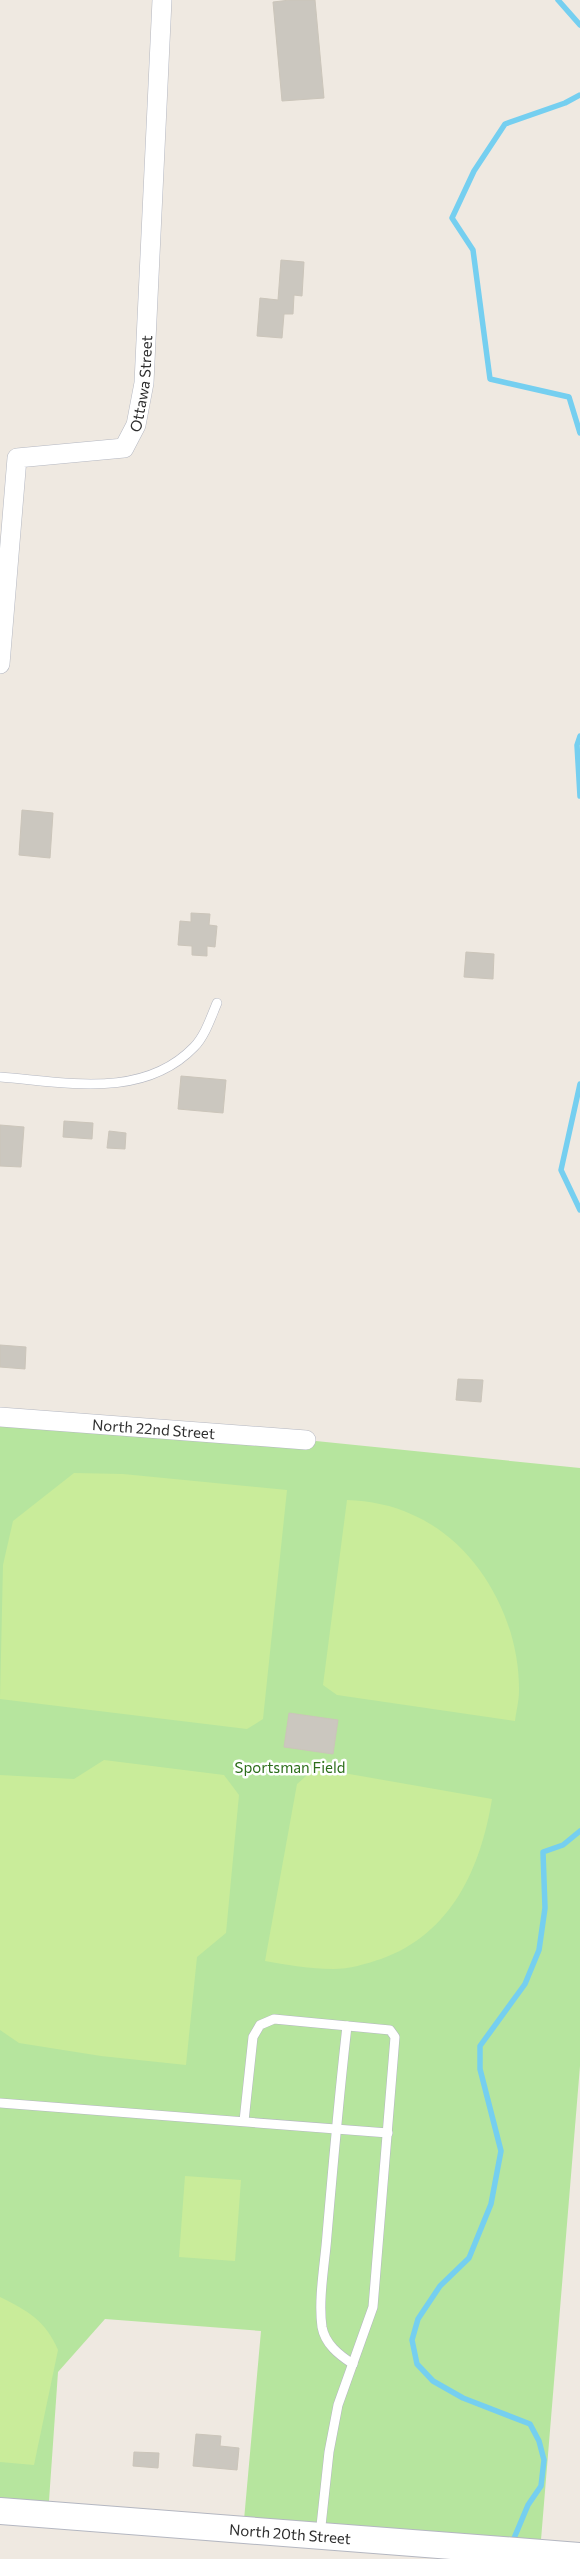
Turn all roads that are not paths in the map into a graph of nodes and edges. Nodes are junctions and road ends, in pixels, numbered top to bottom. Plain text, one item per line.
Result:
1 (162, 0) edge
2 (0, 664) edge
3 (217, 1003) dead end
4 (0, 1077) edge
5 (0, 1417) edge
6 (306, 1440) dead end
7 (347, 2026) junction
8 (0, 2103) edge
9 (244, 2122) junction
10 (336, 2130) junction
11 (388, 2133) junction
12 (353, 2364) junction
13 (0, 2511) edge
14 (320, 2537) junction
15 (580, 2556) edge

1 - 2 street, Ottawa Street
3 - 4 lane
5 - 6 street, North 22nd Street
7 - 9 lane
7 - 10 lane
7 - 11 lane
8 - 9 lane
9 - 10 lane
10 - 11 lane
10 - 12 lane
11 - 12 lane
12 - 14 lane
13 - 14 main road, North 20th Street
14 - 15 main road, North 20th Street

